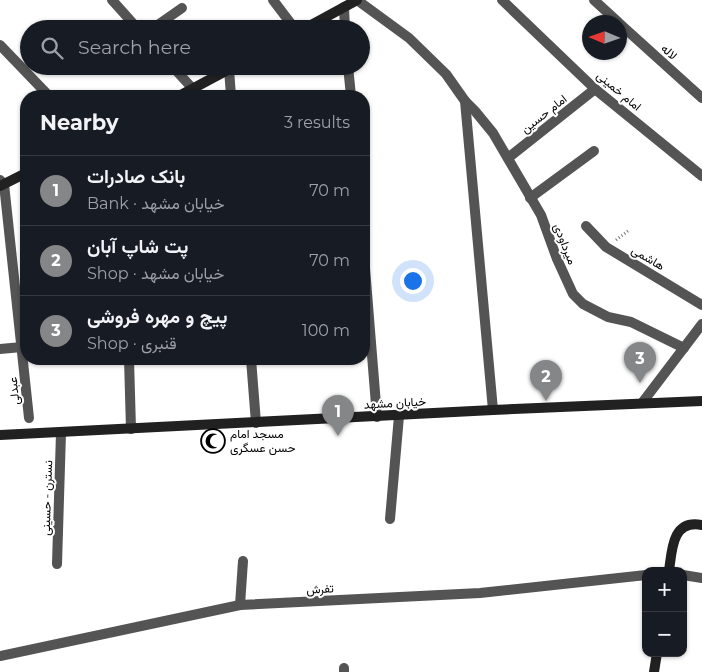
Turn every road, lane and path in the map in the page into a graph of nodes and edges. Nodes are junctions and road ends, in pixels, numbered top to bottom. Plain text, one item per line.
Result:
1 (112, 0) edge
2 (273, 0) edge
3 (357, 0) edge
4 (502, 0) edge
5 (594, 0) edge
6 (344, 7) junction
7 (182, 8) dead end
8 (610, 15) edge
9 (130, 20) edge
10 (165, 20) edge
11 (288, 20) edge
12 (320, 20) edge
13 (345, 20) edge
14 (627, 30) edge
15 (0, 45) edge
16 (20, 66) edge
17 (29, 75) edge
18 (180, 75) edge
19 (219, 75) edge
20 (232, 75) edge
21 (349, 75) edge
22 (193, 89) joint
23 (595, 89) junction
24 (43, 90) edge
25 (231, 90) edge
26 (350, 90) edge
27 (702, 98) edge
28 (465, 101) junction
29 (594, 151) dead end
30 (508, 158) junction
31 (20, 175) edge
32 (702, 176) edge
33 (1, 183) edge
34 (530, 198) junction
35 (586, 226) dead end
36 (702, 305) edge
37 (702, 324) edge
38 (370, 330) edge
39 (20, 331) edge
40 (20, 347) edge
41 (684, 348) junction
42 (0, 349) edge
43 (24, 365) edge
44 (129, 365) edge
45 (251, 365) edge
46 (702, 401) edge
47 (642, 403) junction
48 (493, 410) junction
49 (399, 416) junction
50 (377, 417) junction
51 (29, 418) dead end
52 (256, 423) junction
53 (131, 429) junction
54 (61, 433) junction
55 (0, 435) edge
56 (390, 519) dead end
57 (702, 525) edge
58 (243, 561) dead end
59 (57, 564) dead end
60 (670, 567) edge
61 (642, 575) edge
62 (687, 575) edge
63 (702, 578) edge
64 (240, 605) junction
65 (0, 656) edge
66 (656, 657) edge
67 (654, 672) edge

1 - 9 street
2 - 11 street
3 - 6 street
3 - 28 street, میرداودی
4 - 23 street, امام خمینی
5 - 8 street, لاله
6 - 12 street
6 - 13 street
7 - 10 street
14 - 27 street, لاله
15 - 16 street
17 - 24 street
18 - 22 street
19 - 22 street
20 - 25 street
21 - 26 street
23 - 30 street, امام حسین
23 - 32 street, امام خمینی
28 - 30 street, میرداودی
28 - 48 street, میرداودی
29 - 34 street
30 - 34 street, میرداودی
31 - 33 street
33 - 39 street, عبدلی
34 - 41 street, میرداودی
35 - 36 street, هاشمی
37 - 41 street
38 - 50 street
40 - 42 street
41 - 47 street
43 - 51 street, عبدلی
44 - 53 street
45 - 52 street
46 - 47 street, خیابان مشهد
47 - 48 street, خیابان مشهد
48 - 49 street, خیابان مشهد
49 - 50 street, خیابان مشهد
49 - 56 street
50 - 52 street, خیابان مشهد
52 - 53 street, خیابان مشهد
53 - 54 street, خیابان مشهد
54 - 55 street, خیابان مشهد
54 - 59 street, نسترن - حسینی
57 - 60 street
58 - 64 street
61 - 64 street, تفرش
62 - 63 street
64 - 65 street, تفرش
66 - 67 street

